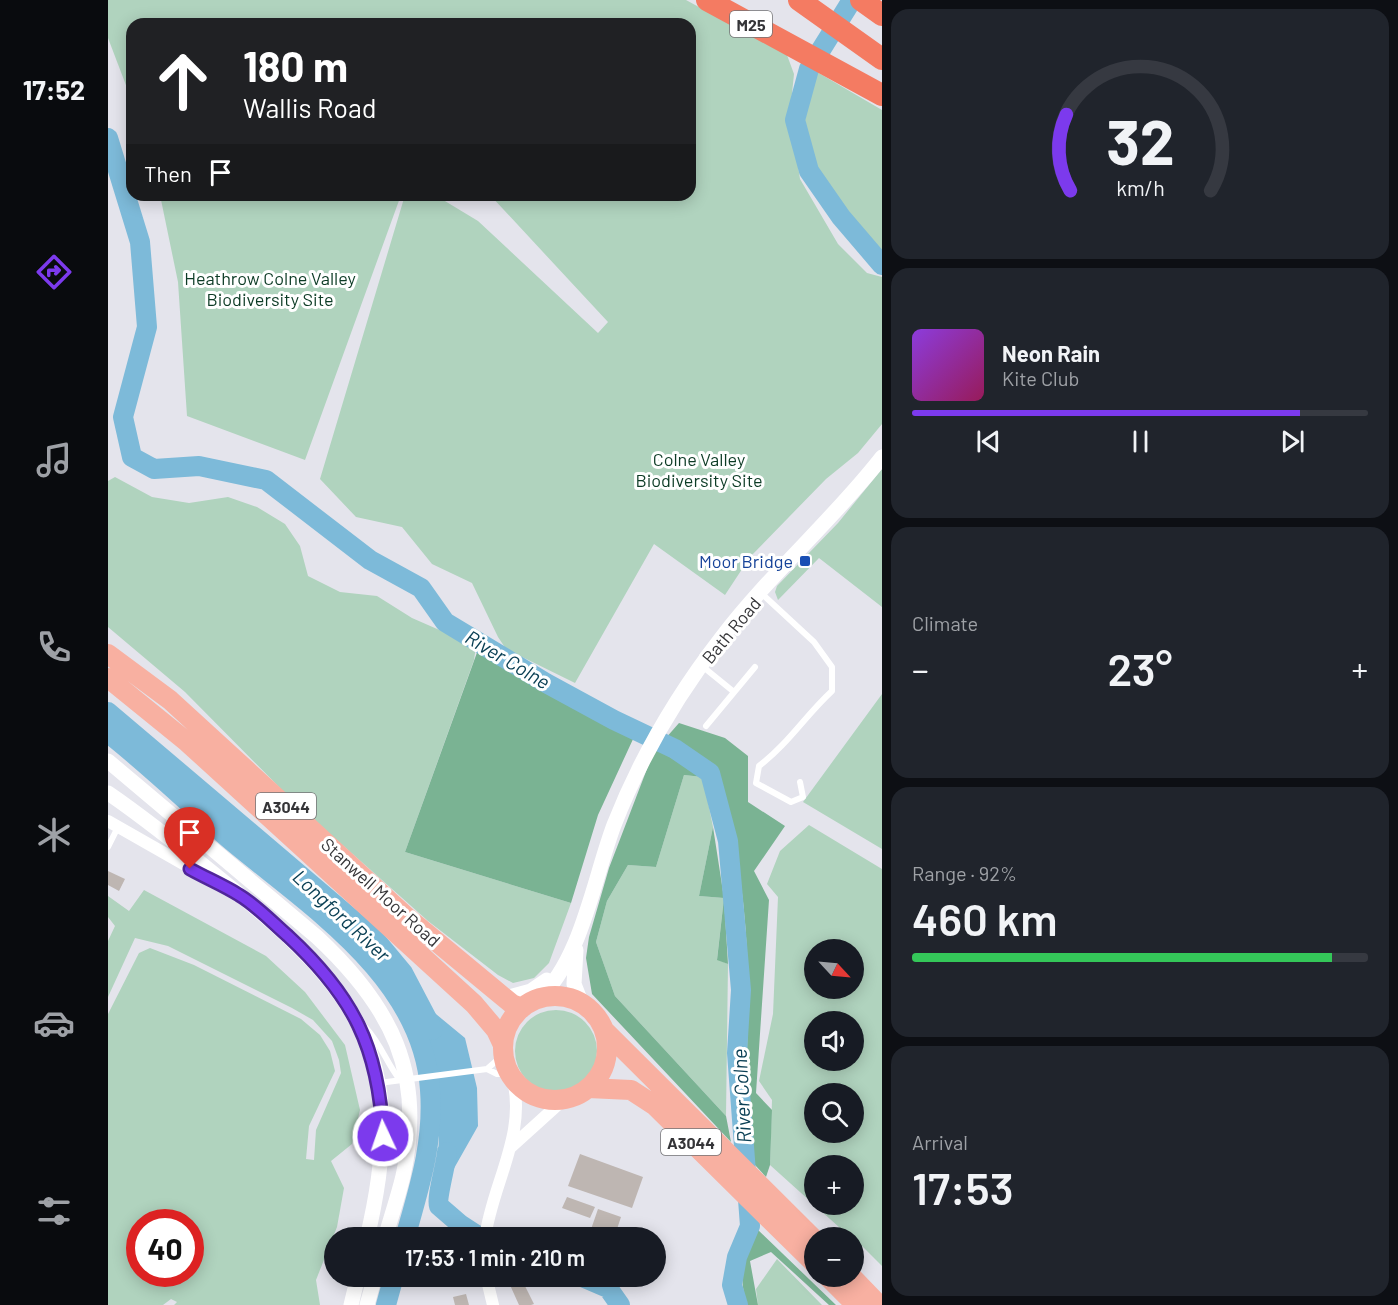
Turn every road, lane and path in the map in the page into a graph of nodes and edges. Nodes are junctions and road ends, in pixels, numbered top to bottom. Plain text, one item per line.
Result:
1 (707, 0) edge
2 (808, 6) edge
3 (882, 59) edge
4 (882, 95) edge
5 (882, 457) edge
6 (761, 593) junction
7 (108, 654) edge
8 (702, 665) junction
9 (755, 668) dead end
10 (108, 678) edge
11 (734, 692) junction
12 (706, 726) dead end
13 (108, 761) edge
14 (800, 782) dead end
15 (108, 793) edge
16 (113, 824) edge
17 (108, 847) edge
18 (240, 895) junction
19 (576, 938) junction
20 (568, 959) junction
21 (505, 998) junction
22 (581, 1002) junction
23 (531, 1003) junction
24 (355, 1017) junction
25 (604, 1030) junction
26 (503, 1050) junction
27 (486, 1069) junction
28 (512, 1076) junction
29 (408, 1079) junction
30 (379, 1083) junction
31 (588, 1088) junction
32 (562, 1101) junction
33 (510, 1148) junction
34 (369, 1227) edge
35 (388, 1227) edge
36 (488, 1227) edge
37 (804, 1229) edge
38 (804, 1253) edge
39 (355, 1287) edge
40 (372, 1287) edge
41 (489, 1287) edge
42 (838, 1287) edge
43 (862, 1287) edge
44 (351, 1305) edge
45 (367, 1305) edge
46 (493, 1305) edge
47 (856, 1305) edge
48 (879, 1305) edge

1 - 4 highway, M25
2 - 3 highway
5 - 6 street, Bath Road
6 - 8 street, Bath Road
6 - 14 lane
7 - 21 main road, Stanwell Moor Road / A3044
8 - 11 lane
8 - 19 street, Bath Road
9 - 11 lane
10 - 26 main road, Stanwell Moor Road / A3044
11 - 12 lane
13 - 29 street
15 - 18 street
16 - 17 lane
16 - 18 street
18 - 24 street
19 - 20 street
19 - 22 street
20 - 21 street
20 - 23 street
21 - 23 main road, Stanwell Moor Road / A3044
22 - 23 main road
22 - 25 main road
23 - 26 main road
24 - 29 lane
24 - 30 street
25 - 31 main road
25 - 37 main road, A3044
26 - 27 lane
26 - 28 main road
27 - 28 lane
27 - 29 lane
28 - 32 main road
28 - 33 street
29 - 30 lane
29 - 35 street
30 - 34 street
31 - 32 main road
31 - 38 main road, A3044
32 - 33 street
33 - 36 street
39 - 44 street
40 - 45 street
41 - 46 street
42 - 47 main road
43 - 48 main road

